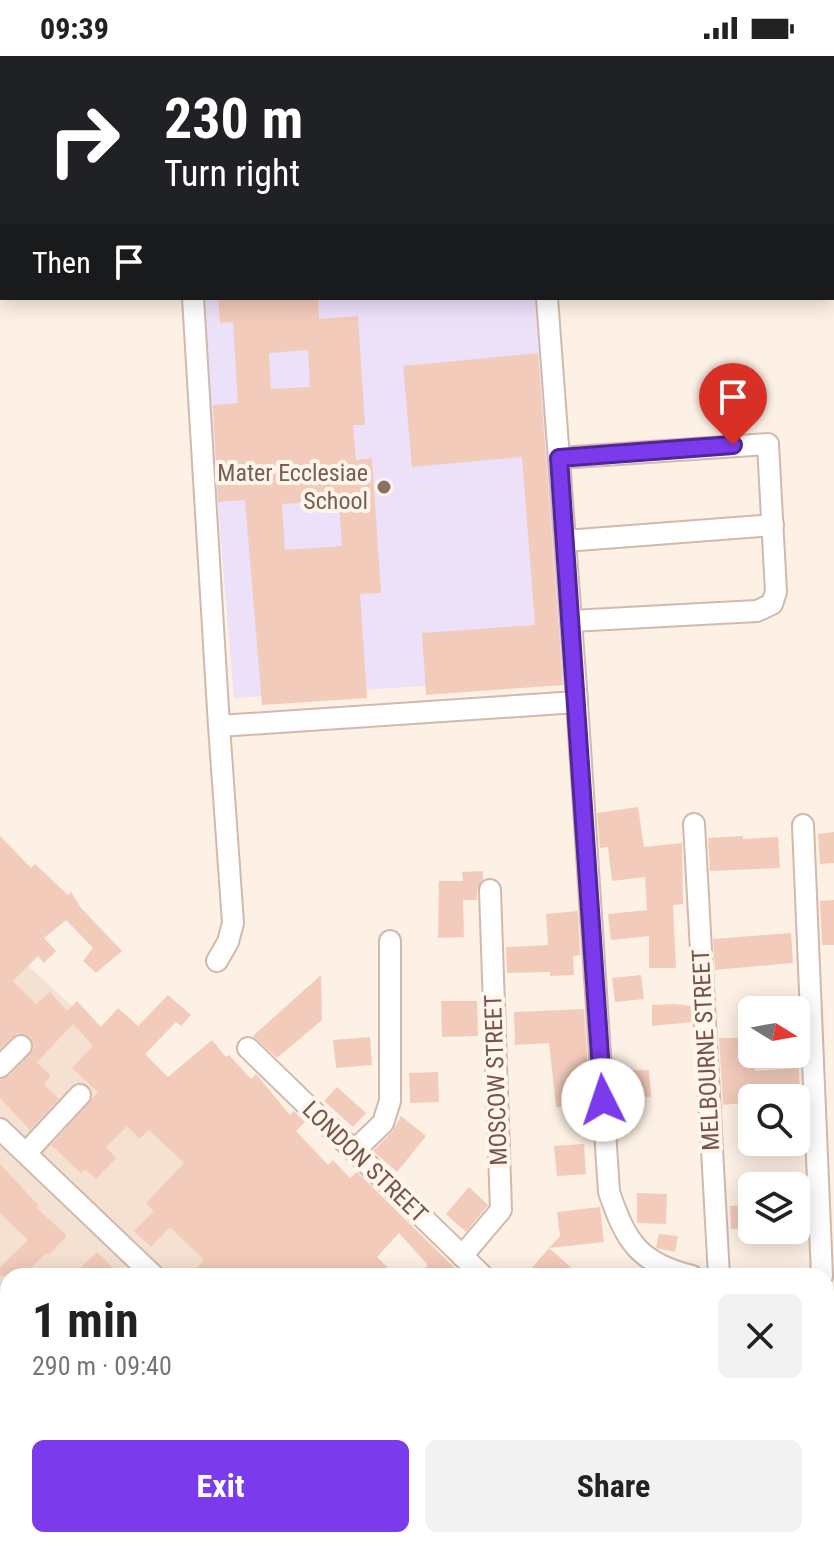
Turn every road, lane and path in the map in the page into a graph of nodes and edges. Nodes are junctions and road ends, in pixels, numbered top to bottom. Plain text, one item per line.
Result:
1 (193, 300) edge
2 (547, 300) edge
3 (559, 458) junction
4 (773, 525) junction
5 (565, 541) junction
6 (571, 621) junction
7 (577, 702) junction
8 (219, 726) junction
9 (694, 824) dead end
10 (803, 825) dead end
11 (490, 890) dead end
12 (390, 941) dead end
13 (217, 961) dead end
14 (21, 1046) dead end
15 (248, 1048) dead end
16 (0, 1067) edge
17 (80, 1095) dead end
18 (0, 1129) edge
19 (354, 1151) junction
20 (26, 1153) junction
21 (462, 1256) junction
22 (146, 1268) edge
23 (475, 1268) edge
24 (663, 1268) edge
25 (719, 1268) edge
26 (822, 1268) edge

1 - 8 street
2 - 3 street
3 - 4 street
3 - 5 street
4 - 5 street
4 - 6 street
5 - 6 street
6 - 7 street
7 - 8 street
7 - 24 street
8 - 13 street
9 - 25 street, MELBOURNE STREET
10 - 26 street
11 - 21 street, MOSCOW STREET
12 - 19 street
14 - 16 street
15 - 19 street, LONDON STREET
17 - 20 street
18 - 20 street
19 - 21 street, LONDON STREET
20 - 22 street
21 - 23 street, LONDON STREET

